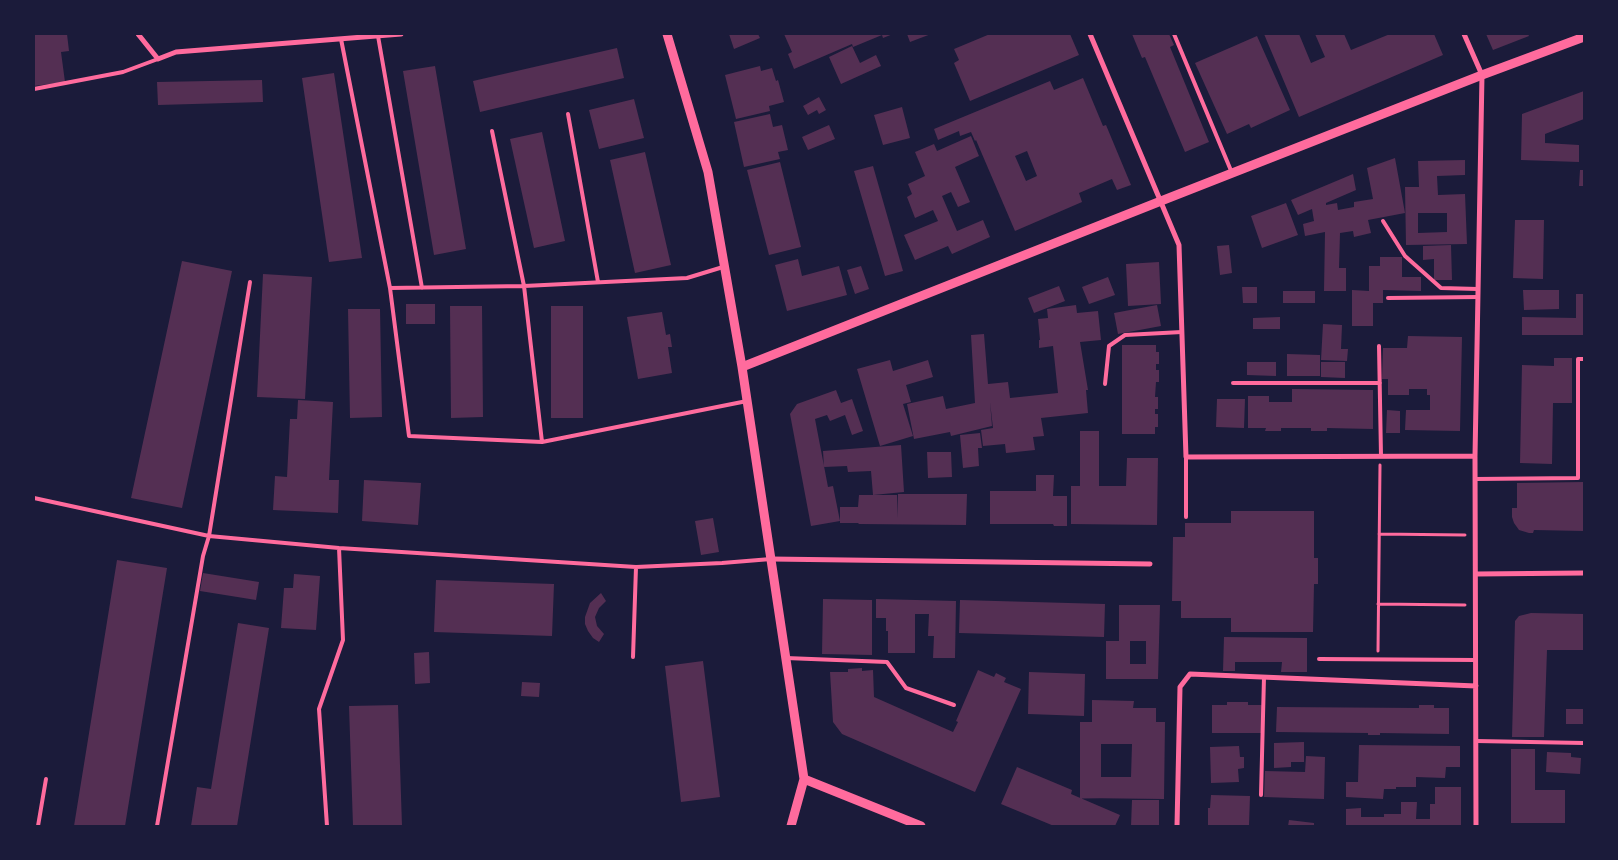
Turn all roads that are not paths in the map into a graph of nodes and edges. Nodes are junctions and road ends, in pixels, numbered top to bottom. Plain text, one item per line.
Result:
1 (138, 34) edge
2 (401, 34) edge
3 (667, 34) edge
4 (1090, 34) edge
5 (1174, 34) edge
6 (1464, 34) edge
7 (378, 36) junction
8 (1584, 37) edge
9 (341, 39) junction
10 (158, 59) junction
11 (1482, 75) junction
12 (34, 89) edge
13 (568, 114) dead end
14 (492, 130) dead end
15 (1232, 173) junction
16 (1161, 200) junction
17 (1382, 221) dead end
18 (725, 266) junction
19 (250, 282) dead end
20 (598, 282) junction
21 (524, 286) junction
22 (390, 288) junction
23 (422, 288) junction
24 (1478, 289) junction
25 (1478, 297) junction
26 (1388, 298) dead end
27 (1182, 332) junction
28 (1379, 346) dead end
29 (1584, 359) edge
30 (742, 368) junction
31 (1233, 383) dead end
32 (1380, 383) junction
33 (1106, 384) dead end
34 (747, 401) junction
35 (542, 442) junction
36 (1381, 456) junction
37 (1475, 456) junction
38 (1186, 457) junction
39 (1475, 479) junction
40 (34, 498) edge
41 (1186, 517) dead end
42 (209, 536) junction
43 (339, 548) junction
44 (771, 559) junction
45 (1150, 564) dead end
46 (636, 567) junction
47 (1476, 574) junction
48 (1584, 574) edge
49 (633, 657) dead end
50 (786, 658) junction
51 (1319, 659) dead end
52 (1476, 660) junction
53 (1264, 677) junction
54 (1476, 686) junction
55 (954, 705) dead end
56 (1476, 741) junction
57 (1584, 743) edge
58 (46, 779) dead end
59 (804, 779) junction
60 (1261, 795) dead end
61 (38, 826) edge
62 (158, 826) edge
63 (327, 826) edge
64 (791, 826) edge
65 (921, 826) edge
66 (1177, 826) edge
67 (1476, 826) edge

1 - 10 street
2 - 7 street
3 - 18 street
4 - 16 street
5 - 15 lane
6 - 11 street
7 - 9 street
7 - 23 lane
8 - 11 street
9 - 10 street
9 - 22 lane
10 - 12 lane
11 - 15 street
11 - 24 street
13 - 20 lane
14 - 21 lane
15 - 16 street
16 - 27 street
16 - 30 street
17 - 24 lane
18 - 20 lane
18 - 30 street
19 - 42 lane
20 - 21 lane
21 - 23 lane
21 - 35 lane
22 - 23 lane
22 - 35 lane
24 - 25 street
25 - 26 lane
25 - 37 street
27 - 33 lane
27 - 38 street
28 - 32 lane
29 - 39 lane
30 - 34 street
31 - 32 lane
32 - 36 lane
34 - 35 lane
34 - 44 street
36 - 37 street
36 - 38 street
37 - 39 street
38 - 41 lane
39 - 47 street
40 - 42 lane
42 - 43 lane
42 - 62 lane
43 - 46 lane
43 - 63 lane
44 - 45 street
44 - 46 lane
44 - 50 street
46 - 49 lane
47 - 48 street
47 - 52 street
50 - 55 lane
50 - 59 street
51 - 52 lane
52 - 54 street
53 - 54 street
53 - 60 lane
53 - 66 street
54 - 56 street
56 - 57 lane
56 - 67 street
58 - 61 lane
59 - 64 street
59 - 65 street

